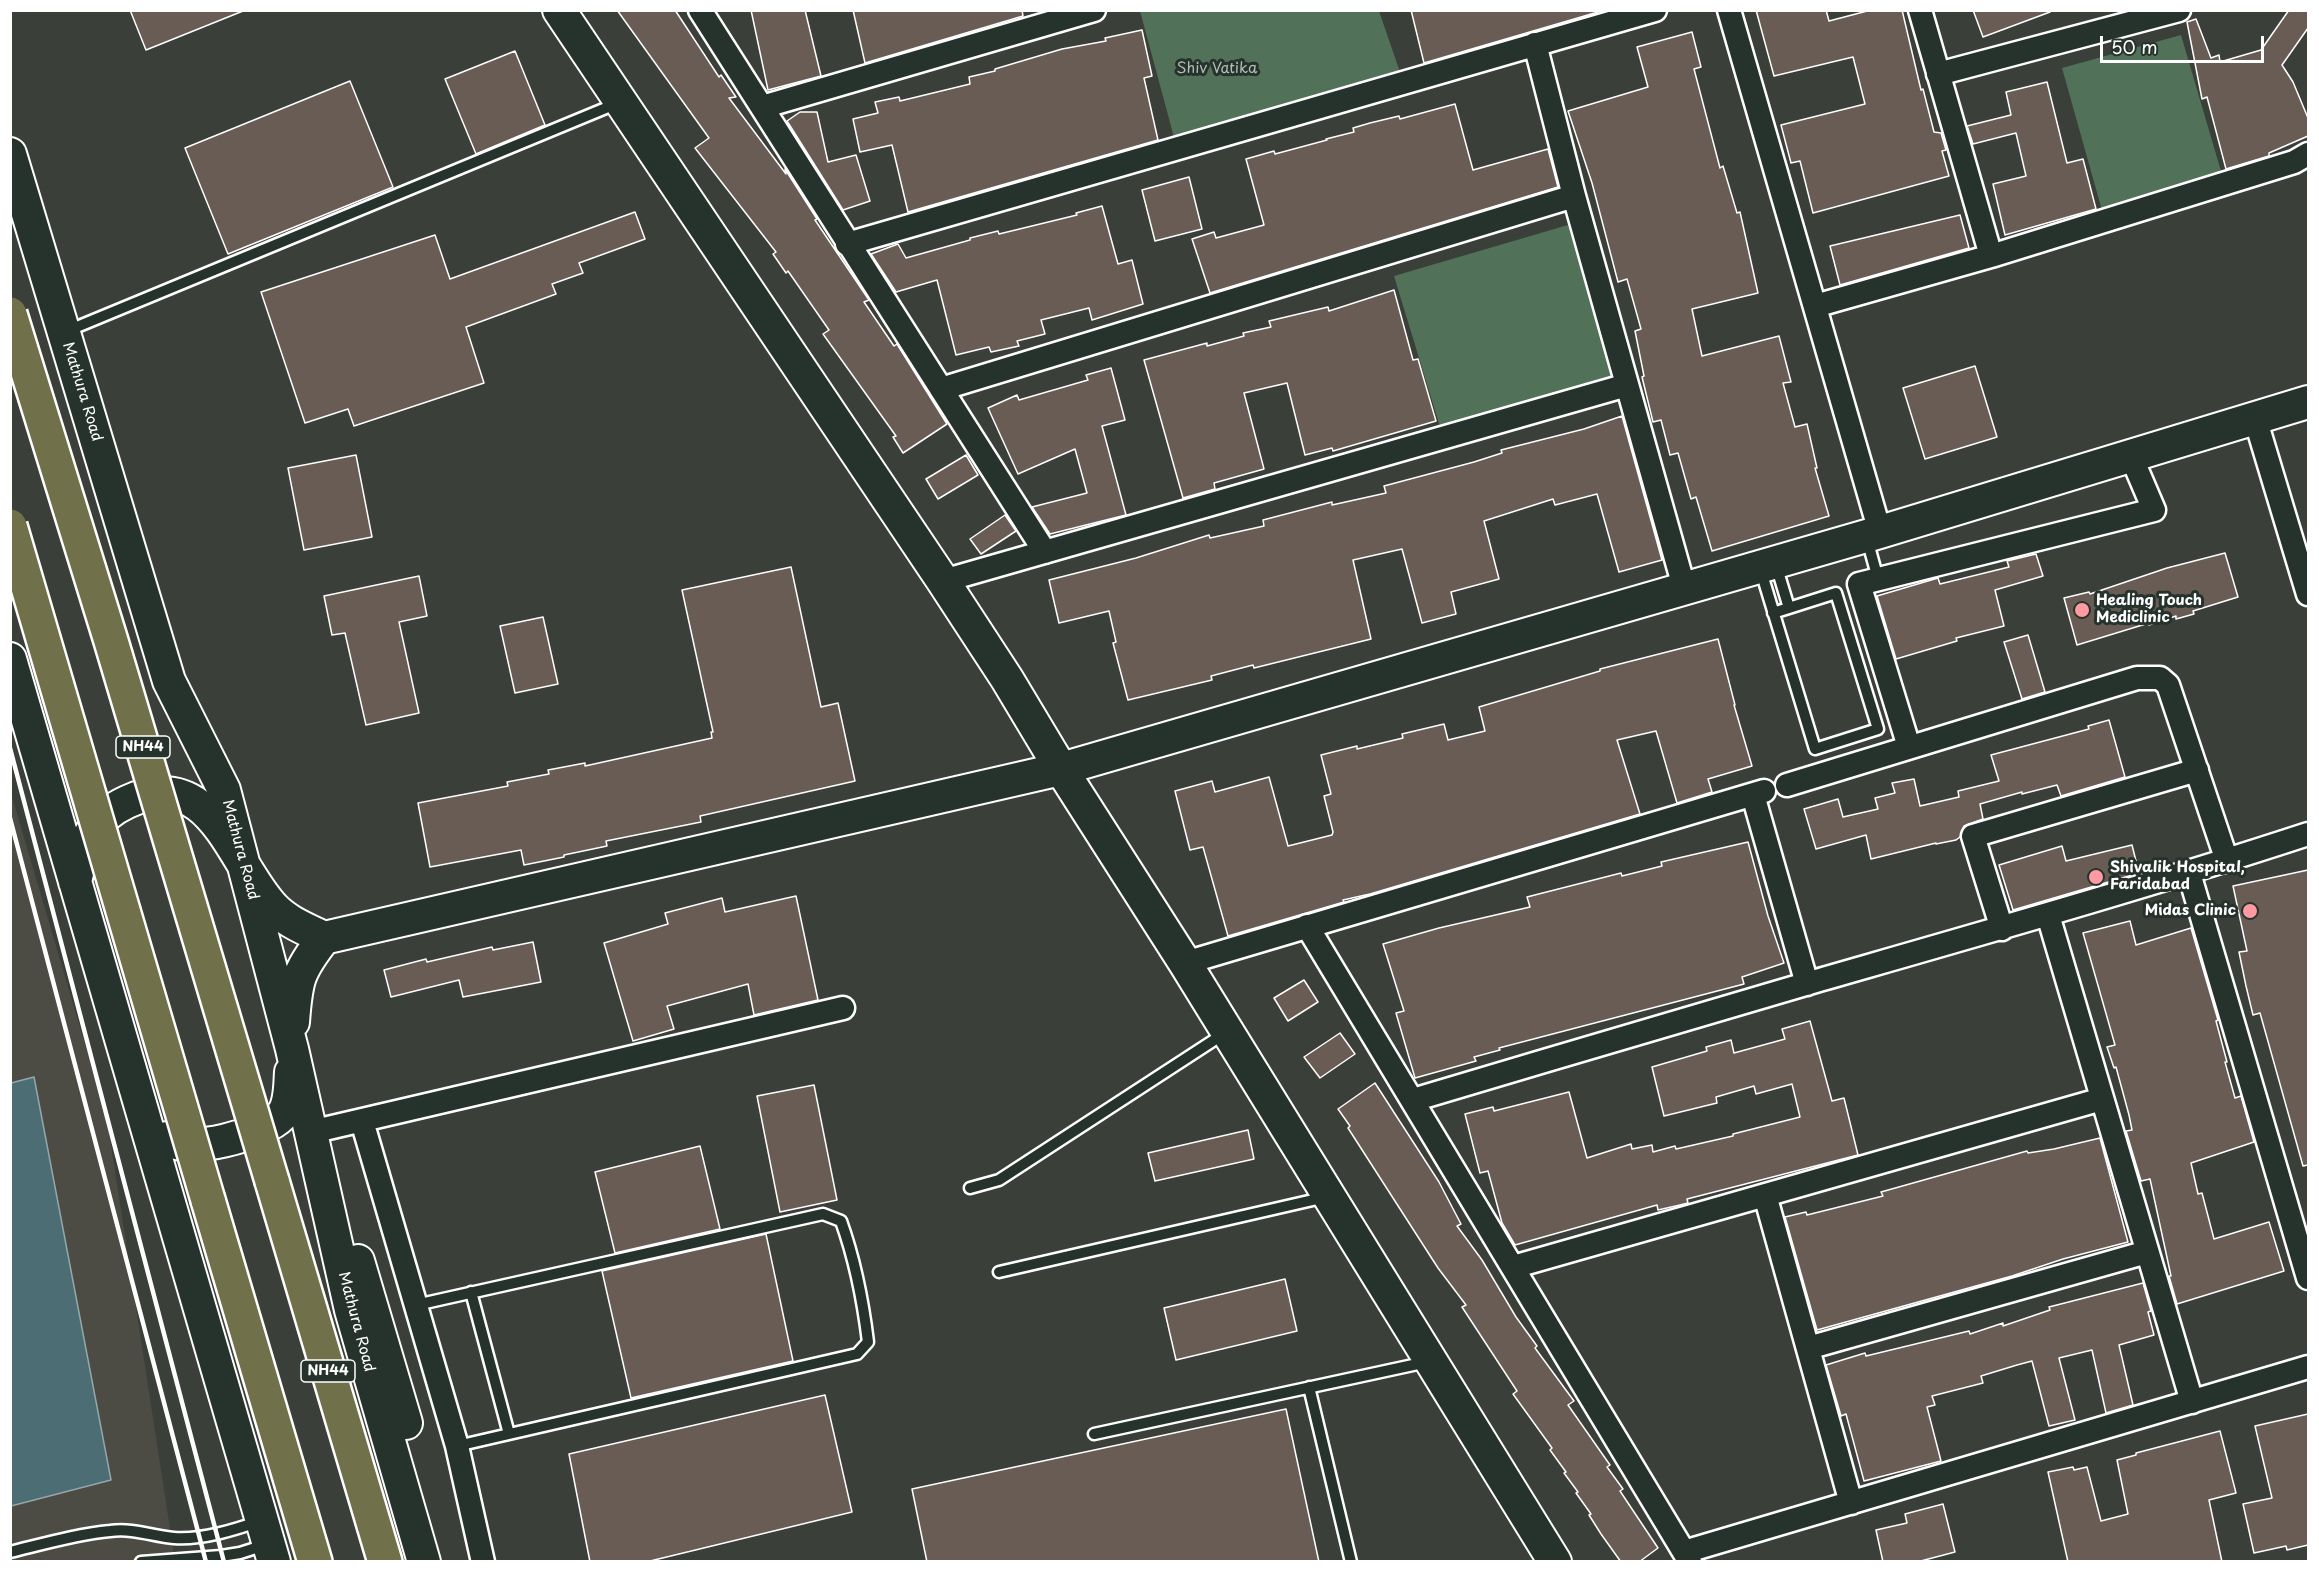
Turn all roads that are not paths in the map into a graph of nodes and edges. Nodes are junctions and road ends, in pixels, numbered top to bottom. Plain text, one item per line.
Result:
1 (559, 10) edge
2 (700, 10) edge
3 (1094, 10) edge
4 (1655, 10) edge
5 (1729, 10) edge
6 (1920, 10) edge
7 (2179, 10) edge
8 (1535, 45) junction
9 (1938, 74) junction
10 (621, 101) junction
11 (762, 107) junction
12 (10, 154) edge
13 (2308, 154) edge
14 (1574, 196) junction
15 (847, 244) junction
16 (1991, 256) junction
17 (1815, 306) junction
18 (10, 314) edge
19 (64, 332) junction
20 (1627, 385) junction
21 (941, 388) junction
22 (2308, 402) edge
23 (2255, 418) junction
24 (2131, 456) junction
25 (10, 525) edge
26 (1873, 534) junction
27 (1045, 552) junction
28 (1767, 564) junction
29 (1878, 579) junction
30 (943, 581) junction
31 (1684, 587) junction
32 (2308, 594) edge
33 (1789, 608) junction
34 (1773, 613) junction
35 (10, 659) edge
36 (1909, 747) junction
37 (1061, 769) junction
38 (2197, 770) junction
39 (1787, 785) dead end
40 (2308, 834) edge
41 (242, 859) junction
42 (2227, 861) junction
43 (2189, 873) junction
44 (75, 882) junction
45 (2048, 915) junction
46 (1308, 926) junction
47 (2002, 929) junction
48 (324, 938) junction
49 (1185, 963) junction
50 (1807, 984) junction
51 (843, 1008) dead end
52 (1227, 1032) junction
53 (292, 1049) junction
54 (137, 1096) junction
55 (2102, 1099) junction
56 (1413, 1100) junction
57 (362, 1121) junction
58 (311, 1132) junction
59 (970, 1188) dead end
60 (1766, 1195) junction
61 (1329, 1196) junction
62 (327, 1205) junction
63 (2147, 1252) junction
64 (1513, 1267) junction
65 (999, 1272) dead end
66 (2308, 1278) edge
67 (471, 1292) junction
68 (416, 1305) junction
69 (1808, 1348) junction
70 (1431, 1361) junction
71 (2308, 1367) edge
72 (1309, 1387) junction
73 (2192, 1402) junction
74 (509, 1434) junction
75 (1094, 1434) dead end
76 (457, 1446) junction
77 (1851, 1503) junction
78 (198, 1536) junction
79 (259, 1544) edge
80 (10, 1552) edge
81 (204, 1557) junction
82 (1687, 1557) edge
83 (1552, 1561) edge
84 (141, 1562) edge
85 (315, 1562) edge
86 (385, 1562) edge
87 (423, 1562) edge
88 (446, 1562) edge
89 (483, 1562) edge
90 (1351, 1562) edge

1 - 10 street
2 - 11 street
3 - 11 street
4 - 8 street
5 - 17 street
6 - 9 street
7 - 9 street
8 - 14 street
8 - 15 street
9 - 16 street
10 - 19 lane
10 - 30 street
11 - 15 street
12 - 19 street, Mathura Road
13 - 16 street
14 - 20 street
14 - 21 street
15 - 21 street
16 - 17 street
17 - 26 street
18 - 86 highway, NH44, bridge
19 - 41 street, Mathura Road
20 - 27 street
20 - 31 street
21 - 27 street
22 - 23 street
23 - 24 street
23 - 32 street
24 - 26 street
24 - 29 street
25 - 85 highway, bridge
26 - 28 street
26 - 29 lane
27 - 30 street
28 - 31 street
28 - 33 lane
28 - 34 lane
29 - 36 street
30 - 37 street
31 - 37 street
33 - 34 lane
33 - 34 lane
35 - 44 street
36 - 38 street
36 - 39 street
37 - 48 street
37 - 49 street
38 - 42 street
38 - 47 street
40 - 42 street
41 - 44 street
41 - 48 street
41 - 53 street, Mathura Road
42 - 43 street
43 - 45 street
43 - 66 street
44 - 54 street
45 - 47 street
45 - 55 street
46 - 49 street
46 - 50 street
46 - 56 street
47 - 50 street
48 - 53 street
49 - 52 street
50 - 56 street
51 - 57 street
52 - 59 lane
52 - 61 street
53 - 54 street
53 - 58 street, Mathura Road
54 - 79 street
55 - 60 street
55 - 63 street
56 - 64 street
57 - 58 street
57 - 68 street
58 - 62 street, Mathura Road
60 - 64 street
60 - 69 street
61 - 65 lane
61 - 70 street
62 - 87 street, Mathura Road
62 - 88 street
63 - 69 street
63 - 73 street
64 - 82 street
67 - 68 lane
67 - 74 lane
67 - 74 lane
68 - 76 street
69 - 77 street
70 - 72 lane
70 - 83 street
71 - 73 street
72 - 75 lane
72 - 90 lane
73 - 77 street
74 - 76 lane
76 - 89 street
77 - 82 street
78 - 79 lane
78 - 80 lane
78 - 81 lane
79 - 81 lane
81 - 84 lane

